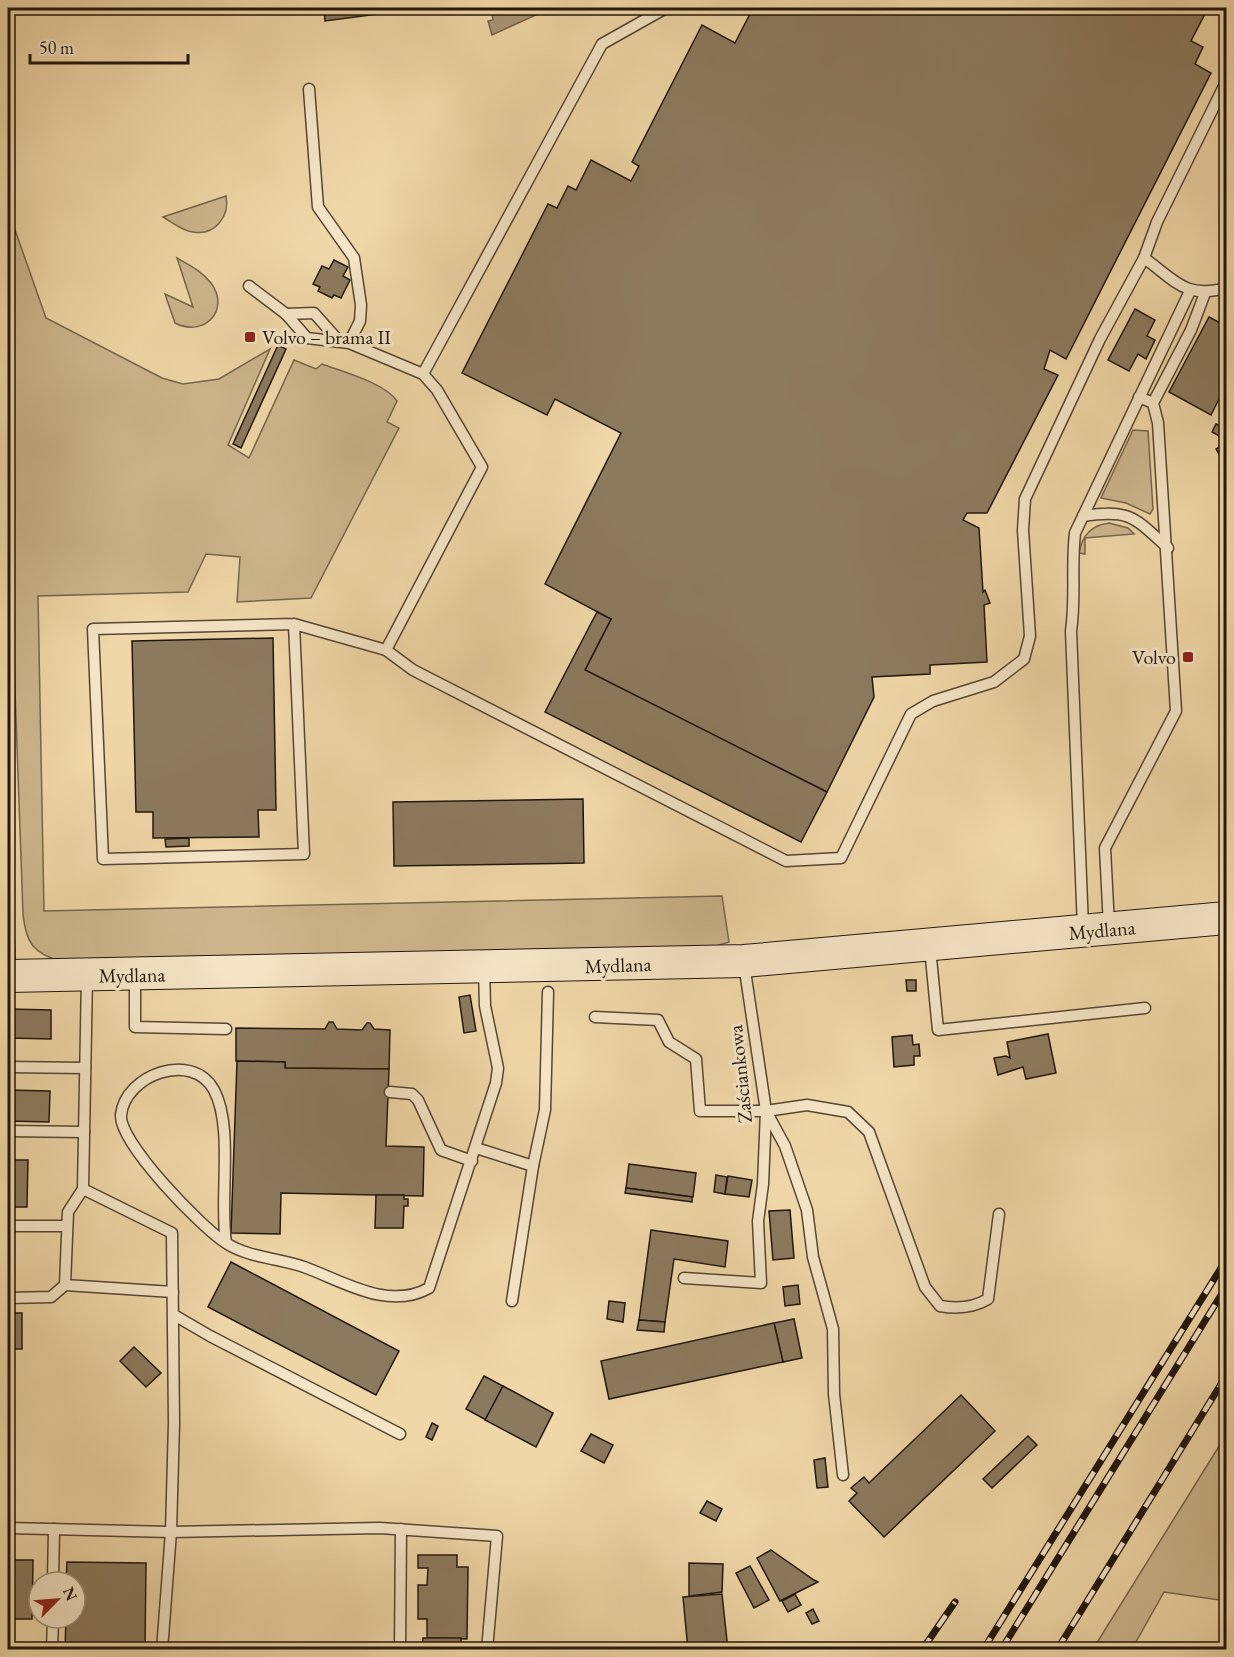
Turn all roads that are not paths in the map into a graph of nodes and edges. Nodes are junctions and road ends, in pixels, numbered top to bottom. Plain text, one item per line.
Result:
1 (666, 8) edge
2 (1227, 82) edge
3 (309, 89) dead end
4 (1144, 258) junction
5 (249, 286) dead end
6 (1227, 288) edge
7 (1190, 291) junction
8 (1205, 294) junction
9 (286, 314) junction
10 (338, 340) junction
11 (349, 343) junction
12 (423, 374) junction
13 (1139, 397) junction
14 (1153, 403) junction
15 (1083, 516) junction
16 (1168, 548) junction
17 (294, 624) junction
18 (386, 650) junction
19 (1227, 918) edge
20 (8, 925) edge
21 (1096, 930) junction
22 (930, 945) junction
23 (744, 961) junction
24 (484, 968) junction
25 (135, 975) junction
26 (9, 976) edge
27 (87, 976) junction
28 (548, 992) dead end
29 (1145, 1008) dead end
30 (595, 1017) dead end
31 (226, 1029) dead end
32 (8, 1067) edge
33 (85, 1068) junction
34 (390, 1092) dead end
35 (766, 1111) junction
36 (8, 1131) edge
37 (84, 1132) junction
38 (476, 1148) junction
39 (472, 1161) junction
40 (533, 1166) junction
41 (83, 1189) junction
42 (999, 1214) dead end
43 (8, 1226) edge
44 (67, 1226) junction
45 (226, 1244) junction
46 (684, 1278) dead end
47 (65, 1285) junction
48 (173, 1292) junction
49 (8, 1298) edge
50 (512, 1301) dead end
51 (174, 1315) junction
52 (400, 1434) dead end
53 (843, 1475) dead end
54 (8, 1528) edge
55 (54, 1529) junction
56 (401, 1529) junction
57 (171, 1532) junction
58 (53, 1570) edge
59 (53, 1630) edge
60 (52, 1650) edge
61 (162, 1650) edge
62 (400, 1650) edge
63 (487, 1650) edge

1 - 12 lane
2 - 4 lane
3 - 11 lane
4 - 7 lane
4 - 18 lane
5 - 9 lane
6 - 8 lane
7 - 8 lane
7 - 13 lane
8 - 14 lane
9 - 10 lane
9 - 10 lane
10 - 11 lane
11 - 12 lane
12 - 18 lane
13 - 14 lane
13 - 15 lane
14 - 16 lane
15 - 16 lane
15 - 21 lane
16 - 21 lane
17 - 17 lane
17 - 18 lane
19 - 21 street, Mydlana
20 - 26 lane
21 - 22 street, Mydlana
22 - 23 street, Mydlana
22 - 29 lane
23 - 24 street, Mydlana
23 - 35 lane, Zaściankowa
24 - 25 street, Mydlana
24 - 38 lane
25 - 27 street, Mydlana
25 - 31 lane
26 - 27 street, Mydlana
27 - 33 lane
28 - 40 lane
30 - 35 lane
32 - 33 lane
33 - 37 lane
34 - 39 lane
35 - 42 lane
35 - 46 lane, Zaściankowa
35 - 53 lane
36 - 37 lane
37 - 41 lane
38 - 39 lane
38 - 40 lane
39 - 45 lane
40 - 50 lane
41 - 44 lane
41 - 48 lane
43 - 44 lane
44 - 47 lane
45 - 45 lane
47 - 48 lane
47 - 49 lane
48 - 51 lane
51 - 52 lane
51 - 57 lane
54 - 55 lane
55 - 57 lane
55 - 58 lane
56 - 57 lane
56 - 62 lane
56 - 63 lane
57 - 61 lane
59 - 60 lane

